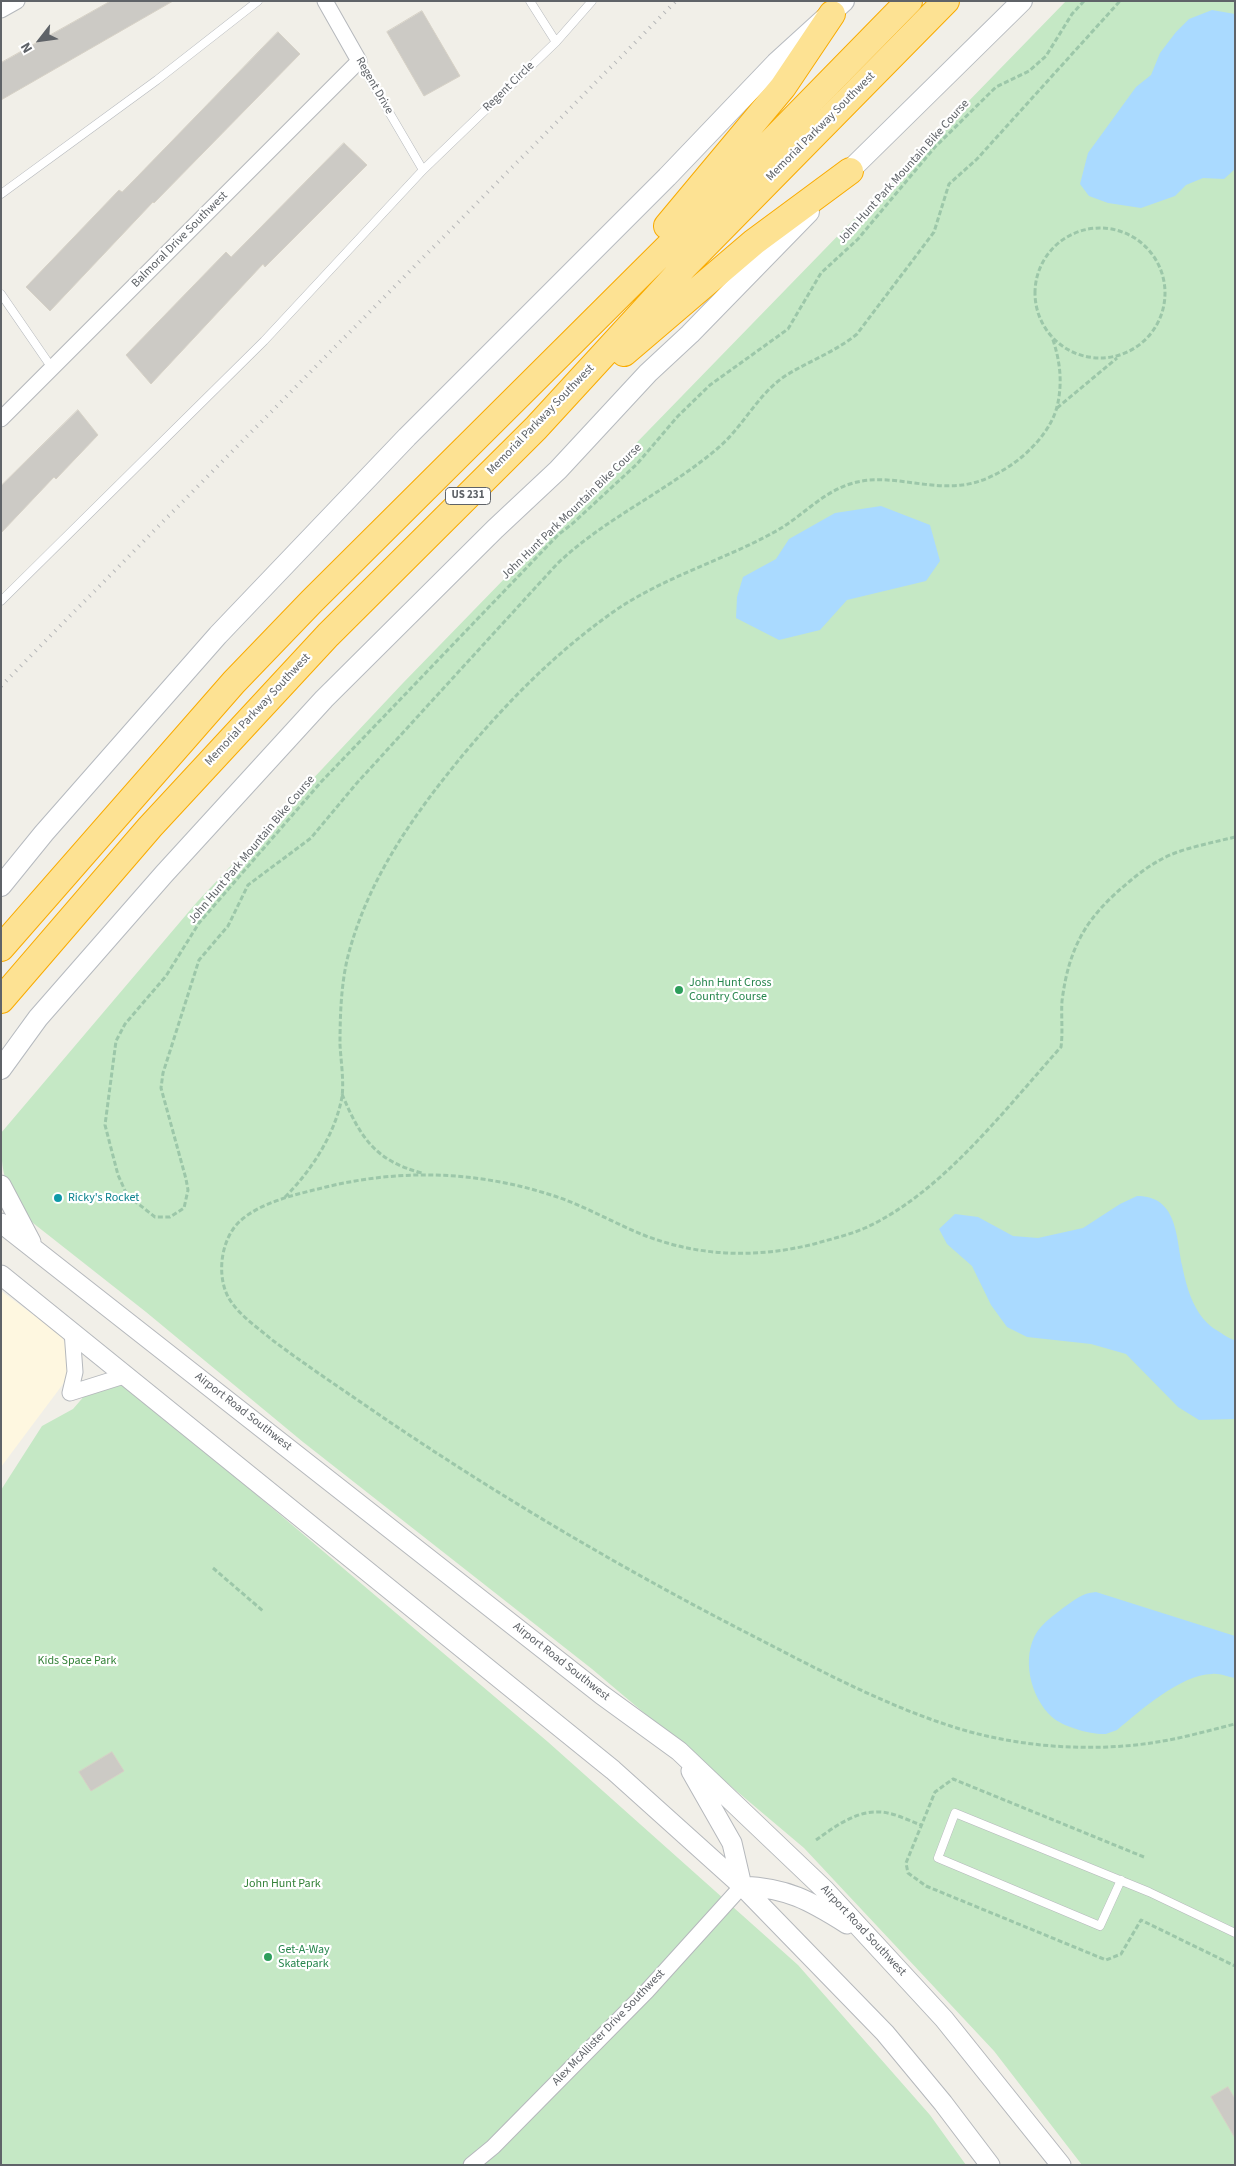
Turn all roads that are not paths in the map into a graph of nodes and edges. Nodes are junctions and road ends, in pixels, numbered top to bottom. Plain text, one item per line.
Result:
1 (17, 1) edge
2 (258, 1) edge
3 (325, 1) edge
4 (530, 1) edge
5 (592, 1) edge
6 (909, 1) edge
7 (946, 1) edge
8 (1022, 1) edge
9 (838, 7) edge
10 (1, 10) edge
11 (556, 42) junction
12 (359, 60) junction
13 (423, 170) junction
14 (850, 171) junction
15 (1, 194) edge
16 (1, 294) edge
17 (560, 354) junction
18 (52, 368) junction
19 (1, 419) edge
20 (536, 428) junction
21 (1, 601) edge
22 (1, 886) edge
23 (1, 948) edge
24 (1, 1000) edge
25 (1, 1069) edge
26 (1, 1184) edge
27 (1, 1223) edge
28 (36, 1252) junction
29 (1, 1275) edge
30 (72, 1331) junction
31 (127, 1375) junction
32 (679, 1751) junction
33 (1121, 1880) junction
34 (742, 1886) junction
35 (1235, 1933) edge
36 (868, 1937) junction
37 (471, 2165) edge
38 (990, 2165) edge
39 (1061, 2165) edge

1 - 10 street
2 - 15 lane
3 - 12 street, Regent Drive
4 - 11 lane
5 - 11 lane, Regent Circle
6 - 17 highway, Memorial Parkway Southwest / US 231
7 - 20 highway, Memorial Parkway Southwest / US 231
8 - 14 main road
9 - 17 highway
9 - 22 main road
11 - 13 lane, Regent Circle
12 - 13 lane, Regent Drive
12 - 18 street, Balmoral Drive Southwest
13 - 21 lane, Regent Circle
14 - 20 highway
14 - 25 main road
16 - 18 lane
17 - 23 highway, Memorial Parkway Southwest / US 231
18 - 19 street, Balmoral Drive Southwest
20 - 24 highway, Memorial Parkway Southwest / US 231
26 - 28 street
27 - 28 street, Airport Road Southwest
28 - 32 street, Airport Road Southwest
29 - 30 street
30 - 31 street
30 - 31 street
31 - 34 street
32 - 34 street
32 - 36 street, Airport Road Southwest
33 - 33 lane
33 - 35 lane
34 - 36 street
34 - 37 street, Alex McAllister Drive Southwest
34 - 38 street
36 - 39 street, Airport Road Southwest

